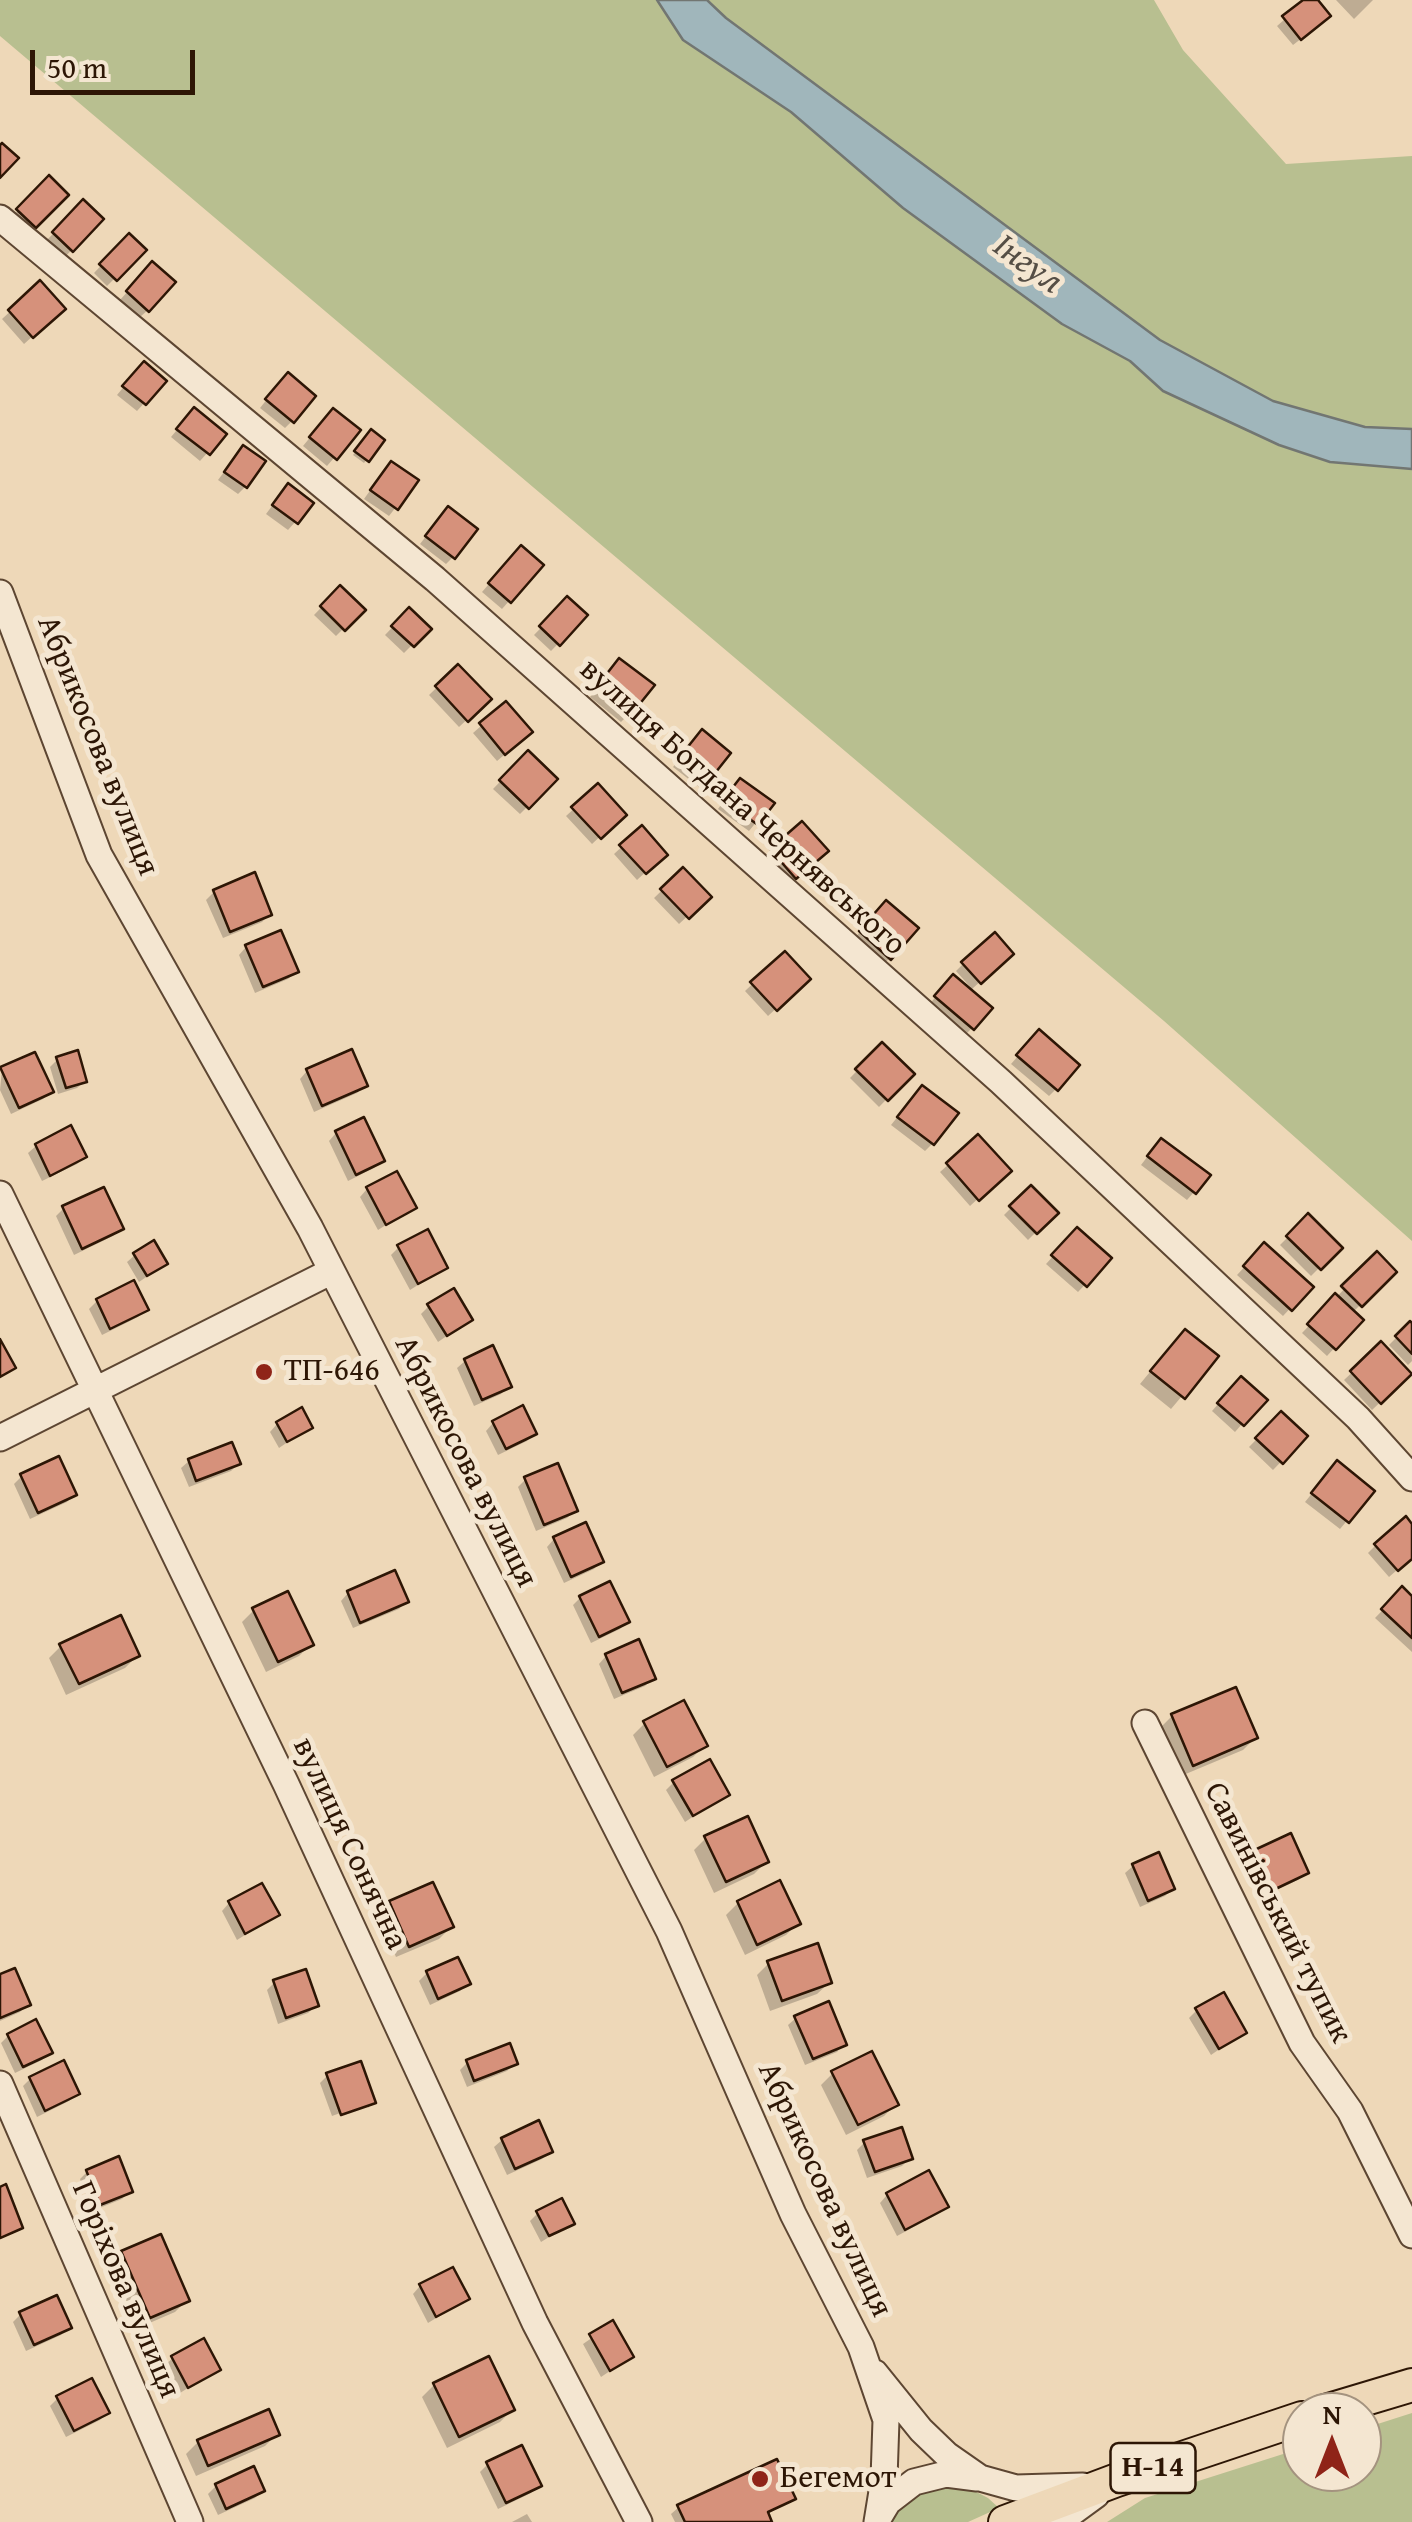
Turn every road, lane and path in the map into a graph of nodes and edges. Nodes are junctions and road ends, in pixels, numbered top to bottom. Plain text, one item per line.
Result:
1 (0, 218) edge
2 (0, 594) edge
3 (0, 1194) edge
4 (332, 1270) junction
5 (95, 1390) junction
6 (0, 1438) edge
7 (1412, 1478) edge
8 (1144, 1724) dead end
9 (0, 2084) edge
10 (1412, 2235) edge
11 (868, 2365) junction
12 (1412, 2385) edge
13 (1382, 2394) edge
14 (1282, 2425) edge
15 (980, 2478) junction
16 (1118, 2480) junction
17 (878, 2520) edge
18 (1014, 2520) edge
19 (190, 2522) edge
20 (639, 2522) edge
21 (1059, 2522) edge

1 - 7 street, вулиця Богдана Чернявського
2 - 4 street, Абрикосова вулиця
3 - 5 street, вулиця Сонячна
4 - 5 street
4 - 11 street, Абрикосова вулиця
5 - 6 street
5 - 20 street, вулиця Сонячна
8 - 10 street, Савинівський тупик
9 - 19 street, Горіхова вулиця
11 - 15 street
11 - 17 street
12 - 13 main road
14 - 16 main road, Н-14
15 - 16 street
15 - 17 street
15 - 18 street
16 - 18 main road, Н-14
16 - 21 street

